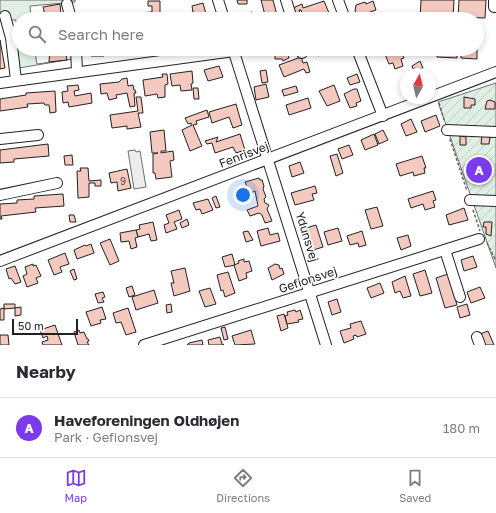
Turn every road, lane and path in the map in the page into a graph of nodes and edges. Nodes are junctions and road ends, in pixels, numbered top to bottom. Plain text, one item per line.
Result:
1 (218, 0) edge
2 (286, 0) edge
3 (338, 0) edge
4 (494, 0) edge
5 (67, 4) dead end
6 (496, 8) edge
7 (69, 12) edge
8 (222, 12) edge
9 (290, 12) edge
10 (342, 12) edge
11 (5, 16) dead end
12 (12, 46) edge
13 (13, 56) edge
14 (76, 56) edge
15 (191, 56) edge
16 (236, 56) edge
17 (360, 56) edge
18 (77, 72) junction
19 (496, 72) edge
20 (16, 80) junction
21 (0, 83) edge
22 (437, 96) junction
23 (383, 116) junction
24 (447, 130) junction
25 (496, 132) edge
26 (38, 135) dead end
27 (0, 139) edge
28 (269, 160) junction
29 (57, 183) dead end
30 (0, 195) edge
31 (470, 200) junction
32 (496, 201) edge
33 (481, 236) junction
34 (445, 250) junction
35 (0, 261) edge
36 (496, 261) edge
37 (310, 292) junction
38 (460, 297) dead end
39 (144, 345) edge
40 (326, 345) edge

1 - 8 street
2 - 9 street
3 - 10 street
4 - 6 street
5 - 7 street
11 - 12 street
13 - 20 street
14 - 18 street
15 - 18 street
16 - 28 street, Ydunsvej
17 - 23 street
18 - 20 street
19 - 22 street, Fenrisvej
20 - 21 street
22 - 23 street, Fenrisvej
22 - 24 path
23 - 28 street, Fenrisvej
24 - 25 street
24 - 31 path
26 - 27 street
28 - 35 street, Fenrisvej
28 - 37 street, Ydunsvej
29 - 30 street
31 - 32 street
31 - 33 path
33 - 34 street, Gefionsvej
33 - 36 path
34 - 37 street, Gefionsvej
34 - 38 street
37 - 39 street, Gefionsvej
37 - 40 street, Ydunsvej

